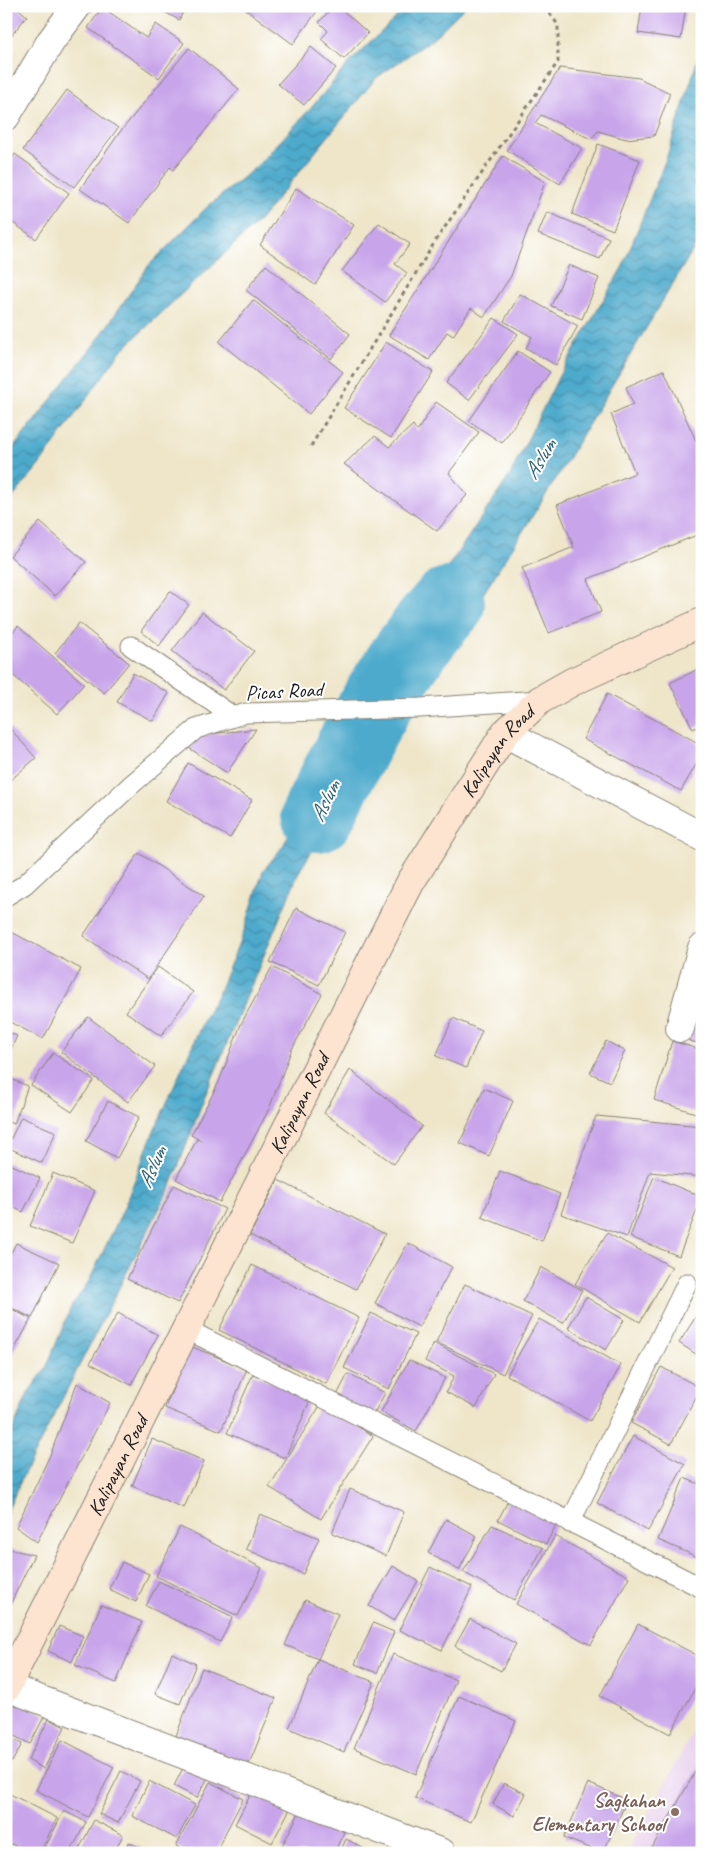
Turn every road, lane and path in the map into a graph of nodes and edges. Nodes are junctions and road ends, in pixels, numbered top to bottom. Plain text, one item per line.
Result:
1 (77, 6) edge
2 (545, 6) edge
3 (6, 116) edge
4 (311, 446) dead end
5 (702, 622) edge
6 (131, 646) dead end
7 (540, 700) junction
8 (234, 717) junction
9 (505, 733) junction
10 (702, 837) edge
11 (6, 896) edge
12 (702, 948) edge
13 (680, 1028) dead end
14 (687, 1283) dead end
15 (186, 1329) junction
16 (570, 1523) junction
17 (702, 1588) edge
18 (7, 1687) edge
19 (442, 1853) edge

1 - 3 street
2 - 4 path
5 - 7 street, Kalipayan Road
6 - 8 lane
7 - 8 lane, Picas Road
7 - 9 street, Kalipayan Road
8 - 11 lane, Picas Road
9 - 10 street
9 - 15 street, Kalipayan Road
12 - 13 street
14 - 16 lane
15 - 16 lane
15 - 18 street, Kalipayan Road
16 - 17 lane
18 - 19 street

